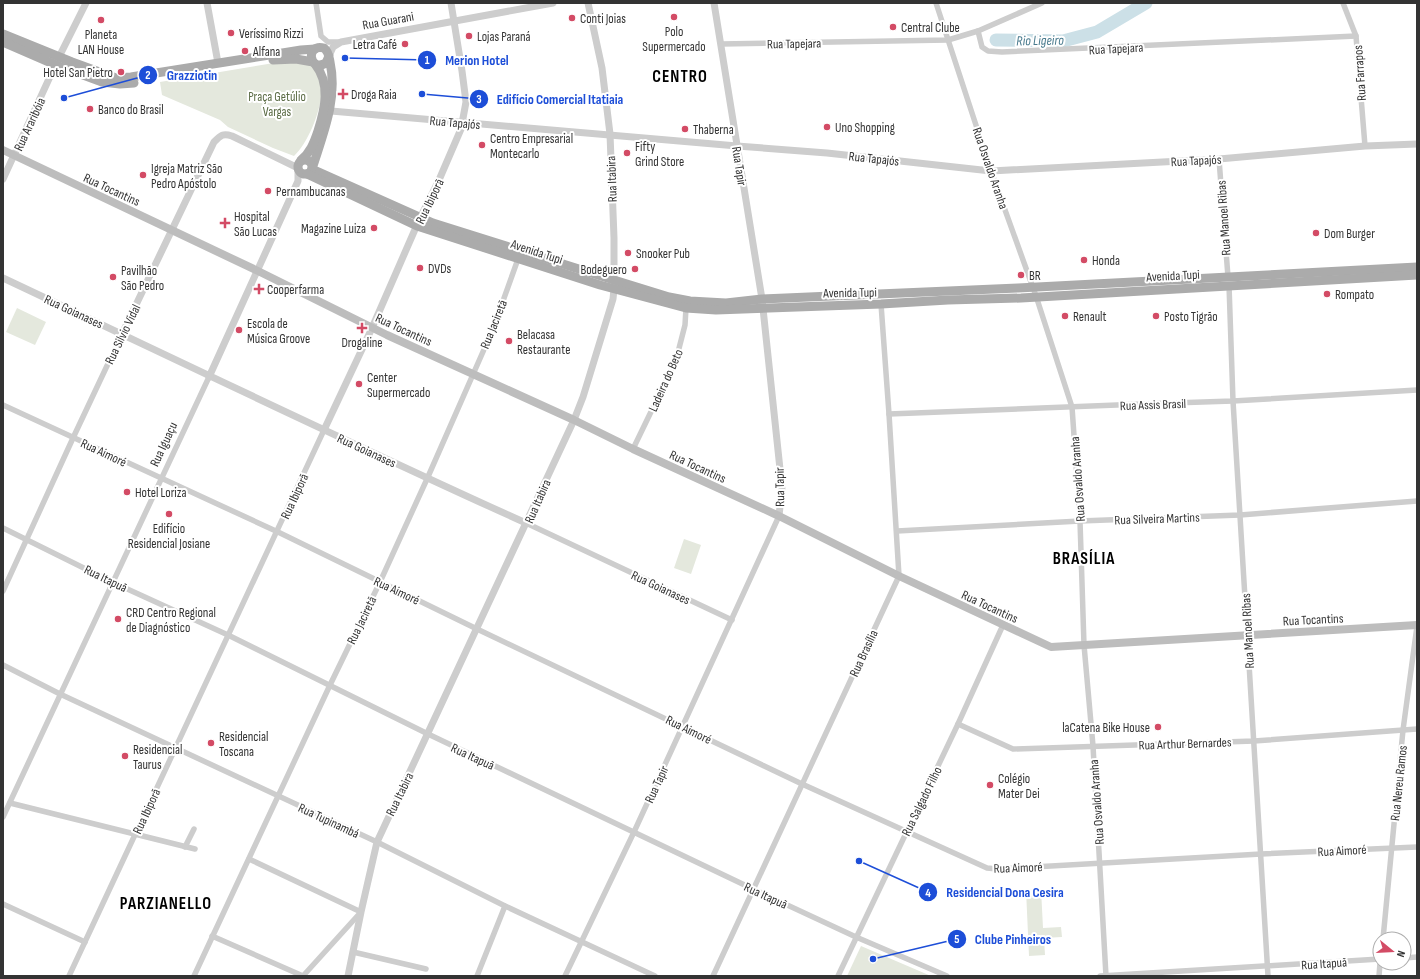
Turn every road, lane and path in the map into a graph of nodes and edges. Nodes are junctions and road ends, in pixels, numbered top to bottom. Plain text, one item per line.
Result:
1 (86, 3) edge
2 (207, 3) edge
3 (316, 3) edge
4 (451, 3) edge
5 (553, 3) edge
6 (588, 3) edge
7 (714, 3) edge
8 (936, 3) edge
9 (1042, 3) edge
10 (1343, 3) edge
11 (454, 22) junction
12 (978, 31) junction
13 (3, 34) edge
14 (321, 36) junction
15 (1356, 36) junction
16 (948, 40) junction
17 (3, 42) edge
18 (342, 42) junction
19 (721, 44) junction
20 (316, 49) junction
21 (329, 56) junction
22 (58, 61) junction
23 (218, 63) junction
24 (314, 63) junction
25 (330, 111) junction
26 (462, 123) junction
27 (610, 134) junction
28 (1417, 144) edge
29 (737, 146) junction
30 (1364, 146) junction
31 (3, 150) edge
32 (14, 155) junction
33 (1219, 158) junction
34 (299, 164) junction
35 (310, 171) junction
36 (991, 171) junction
37 (3, 180) edge
38 (418, 222) junction
39 (172, 230) junction
40 (518, 259) junction
41 (1417, 267) edge
42 (258, 271) junction
43 (1417, 275) edge
44 (3, 278) edge
45 (1228, 281) junction
46 (614, 285) junction
47 (1031, 287) junction
48 (1036, 296) junction
49 (762, 304) junction
50 (881, 304) junction
51 (686, 308) junction
52 (372, 328) junction
53 (122, 334) junction
54 (473, 374) junction
55 (209, 376) junction
56 (1417, 390) edge
57 (1233, 401) junction
58 (3, 405) edge
59 (1072, 407) junction
60 (889, 414) junction
61 (574, 420) junction
62 (324, 430) junction
63 (73, 438) junction
64 (633, 449) junction
65 (427, 478) junction
66 (161, 479) junction
67 (1417, 501) edge
68 (1240, 514) junction
69 (779, 516) junction
70 (1080, 521) junction
71 (526, 523) junction
72 (3, 528) edge
73 (897, 531) junction
74 (278, 532) junction
75 (27, 539) junction
76 (899, 576) junction
77 (112, 582) junction
78 (380, 582) junction
79 (3, 591) edge
80 (732, 620) junction
81 (1003, 625) junction
82 (1417, 626) edge
83 (477, 629) junction
84 (1248, 635) junction
85 (228, 636) junction
86 (1084, 644) junction
87 (3, 665) edge
88 (330, 685) junction
89 (60, 694) junction
90 (958, 724) junction
91 (682, 726) junction
92 (1417, 729) edge
93 (1403, 730) junction
94 (428, 734) junction
95 (1254, 740) junction
96 (1093, 746) junction
97 (175, 749) junction
98 (802, 784) junction
99 (278, 796) junction
100 (10, 803) junction
101 (3, 817) edge
102 (194, 828) dead end
103 (634, 832) junction
104 (906, 832) junction
105 (135, 834) junction
106 (377, 842) junction
107 (185, 847) junction
108 (1391, 847) junction
109 (1417, 847) edge
110 (195, 849) dead end
111 (1261, 854) junction
112 (249, 859) junction
113 (1100, 862) junction
114 (753, 889) junction
115 (3, 904) edge
116 (505, 906) junction
117 (361, 912) junction
118 (1384, 931) edge
119 (212, 936) junction
120 (856, 937) junction
121 (582, 941) junction
122 (85, 942) junction
123 (353, 952) junction
124 (1372, 960) edge
125 (1267, 967) junction
126 (426, 970) dead end
127 (643, 973) edge
128 (1207, 973) edge
129 (69, 976) edge
130 (194, 976) edge
131 (303, 976) edge
132 (348, 976) edge
133 (477, 976) edge
134 (565, 976) edge
135 (655, 976) edge
136 (713, 976) edge
137 (838, 976) edge
138 (947, 976) edge
139 (1100, 976) edge
140 (1106, 976) edge
141 (1268, 976) edge

1 - 22 street, Rua Araribóia
2 - 23 street
3 - 14 street
4 - 11 street, Rua Ibiporã
5 - 11 street, Rua Guarani
6 - 27 street, Rua Itabira
7 - 19 street, Rua Tapir
8 - 16 street, Rua Osvaldo Aranha
9 - 12 street
10 - 15 street, Rua Farrapos
11 - 18 street, Rua Guarani
11 - 26 street, Rua Ibiporã
12 - 15 street, Rua Tapejara
12 - 16 street, Rua Tapejara
13 - 22 main road
14 - 18 street
14 - 20 street
15 - 30 street, Rua Farrapos
16 - 19 street, Rua Tapejara
16 - 36 street, Rua Osvaldo Aranha
17 - 22 main road
18 - 21 street
19 - 29 street, Rua Tapir
20 - 21 main road
20 - 23 main road
20 - 24 main road
21 - 24 main road
21 - 25 main road
22 - 23 main road
22 - 24 main road
22 - 32 street, Rua Araribóia
24 - 34 main road, Rua Iguaçu
25 - 26 street, Rua Tapajós
25 - 35 main road
26 - 27 street, Rua Tapajós
26 - 38 street, Rua Ibiporã
27 - 29 street, Rua Tapajós
27 - 46 street, Rua Itabira
28 - 30 street, Rua Tapajós
29 - 36 street, Rua Tapajós
29 - 49 street, Rua Tapir
30 - 33 street, Rua Tapajós
31 - 32 main road, Rua Tocantins
32 - 37 street, Rua Araribóia
32 - 39 main road, Rua Tocantins
33 - 36 street, Rua Tapajós
33 - 45 street, Rua Manoel Ribas
34 - 35 main road
34 - 35 main road
34 - 39 street, Rua Silvio Vidal
34 - 42 street, Rua Iguaçu
35 - 38 main road, Avenida Tupi
36 - 47 street, Rua Osvaldo Aranha
38 - 40 main road, Avenida Tupi
38 - 46 main road, Avenida Tupi
38 - 52 street, Rua Ibiporã
39 - 42 main road, Rua Tocantins
39 - 53 street, Rua Silvio Vidal
40 - 46 main road, Avenida Tupi
40 - 54 street, Rua Jaciretã
41 - 45 main road, Avenida Tupi
42 - 52 main road, Rua Tocantins
42 - 55 street, Rua Iguaçu
43 - 45 main road, Avenida Tupi
44 - 53 street, Rua Goianases
45 - 47 main road, Avenida Tupi
45 - 48 main road, Avenida Tupi
45 - 57 street, Rua Manoel Ribas
46 - 49 main road, Avenida Tupi
46 - 51 main road, Avenida Tupi
46 - 61 street, Rua Itabira
47 - 48 street, Rua Osvaldo Aranha
47 - 49 main road, Avenida Tupi
48 - 50 main road, Avenida Tupi
48 - 59 street, Rua Osvaldo Aranha
49 - 50 main road, Avenida Tupi
49 - 51 main road, Avenida Tupi
49 - 69 street, Rua Tapir
50 - 60 street, Rua Brasília
51 - 64 street, Ladeira do Beto
52 - 54 main road, Rua Tocantins
52 - 62 street, Rua Ibiporã
53 - 55 street, Rua Goianases
53 - 63 street, Rua Silvio Vidal
54 - 61 main road, Rua Tocantins
54 - 65 street, Rua Jaciretã
55 - 62 street, Rua Goianases
55 - 66 street, Rua Iguaçu
56 - 57 street, Rua Assis Brasil
57 - 59 street, Rua Assis Brasil
57 - 68 street, Rua Manoel Ribas
58 - 63 street, Rua Aimoré
59 - 60 street, Rua Assis Brasil
59 - 70 street, Rua Osvaldo Aranha
60 - 73 street, Rua Brasília
61 - 64 main road, Rua Tocantins
61 - 71 street, Rua Itabira
62 - 65 street, Rua Goianases
62 - 74 street, Rua Ibiporã
63 - 66 street, Rua Aimoré
63 - 75 street, Rua Silvio Vidal
64 - 69 main road, Rua Tocantins
65 - 71 street, Rua Goianases
65 - 78 street, Rua Jaciretã
66 - 74 street, Rua Aimoré
66 - 77 street, Rua Iguaçu
67 - 68 street, Rua Silveira Martins
68 - 70 street, Rua Silveira Martins
68 - 84 street, Rua Manoel Ribas
69 - 76 main road, Rua Tocantins
69 - 80 street, Rua Tapir
70 - 73 street, Rua Silveira Martins
70 - 86 street, Rua Osvaldo Aranha
71 - 80 street, Rua Goianases
71 - 83 street, Rua Itabira
72 - 75 street, Rua Itapuã
73 - 76 street, Rua Brasília
74 - 78 street, Rua Aimoré
74 - 85 street, Rua Ibiporã
75 - 77 street, Rua Itapuã
75 - 79 street, Rua Silvio Vidal
76 - 81 main road, Rua Tocantins
76 - 98 street, Rua Brasília
77 - 85 street, Rua Itapuã
77 - 89 street, Rua Iguaçu
78 - 83 street, Rua Aimoré
78 - 88 street, Rua Jaciretã
80 - 91 street, Rua Tapir
81 - 86 main road, Rua Tocantins
81 - 90 street, Rua Salgado Filho
82 - 84 main road, Rua Tocantins
82 - 93 street, Rua Nereu Ramos
83 - 91 street, Rua Aimoré
83 - 94 street, Rua Itabira
84 - 86 main road, Rua Tocantins
84 - 95 street, Rua Manoel Ribas
85 - 88 street, Rua Itapuã
85 - 97 street, Rua Ibiporã
86 - 96 street, Rua Osvaldo Aranha
87 - 89 street, Rua Tupinambá
88 - 94 street, Rua Itapuã
88 - 99 street, Rua Jaciretã
89 - 97 street, Rua Tupinambá
89 - 100 street, Rua Iguaçu
90 - 96 street, Rua Arthur Bernardes
90 - 104 street, Rua Salgado Filho
91 - 98 street, Rua Aimoré
91 - 103 street, Rua Tapir
92 - 93 street, Rua Arthur Bernardes
93 - 95 street, Rua Arthur Bernardes
93 - 108 street, Rua Nereu Ramos
94 - 103 street, Rua Itapuã
94 - 106 street, Rua Itabira
95 - 96 street, Rua Arthur Bernardes
95 - 111 street, Rua Manoel Ribas
96 - 113 street, Rua Osvaldo Aranha
97 - 99 street, Rua Tupinambá
97 - 105 street, Rua Ibiporã
98 - 104 street, Rua Aimoré
98 - 114 street, Rua Brasília
99 - 106 street, Rua Tupinambá
99 - 112 street, Rua Jaciretã
100 - 101 street, Rua Iguaçu
100 - 105 street
102 - 107 street
103 - 114 street, Rua Itapuã
103 - 121 street, Rua Tapir
104 - 113 street, Rua Aimoré
104 - 120 street, Rua Salgado Filho
105 - 107 street
105 - 122 street, Rua Ibiporã
106 - 116 street, Rua Tupinambá
106 - 117 street, Rua Itabira
107 - 110 street
108 - 109 street, Rua Aimoré
108 - 111 street, Rua Aimoré
108 - 118 street, Rua Nereu Ramos
111 - 113 street, Rua Aimoré
111 - 125 street, Rua Manoel Ribas
112 - 117 street
112 - 119 street, Rua Jaciretã
113 - 140 street, Rua Osvaldo Aranha
114 - 120 street, Rua Itapuã
114 - 136 street, Rua Brasília
115 - 122 street
116 - 121 street, Rua Tupinambá
116 - 133 street
117 - 123 street, Rua Itabira
117 - 131 street
119 - 130 street, Rua Jaciretã
119 - 131 street
120 - 137 street, Rua Salgado Filho
120 - 138 street, Rua Itapuã
121 - 127 street, Rua Tupinambá
121 - 134 street, Rua Tapir
122 - 129 street, Rua Ibiporã
123 - 126 street
123 - 132 street, Rua Itabira
124 - 125 street, Rua Itapuã
125 - 128 street, Rua Itapuã
125 - 141 street, Rua Manoel Ribas
127 - 135 street, Rua Tupinambá
128 - 140 street, Rua Itapuã
139 - 140 street, Rua Itapuã

